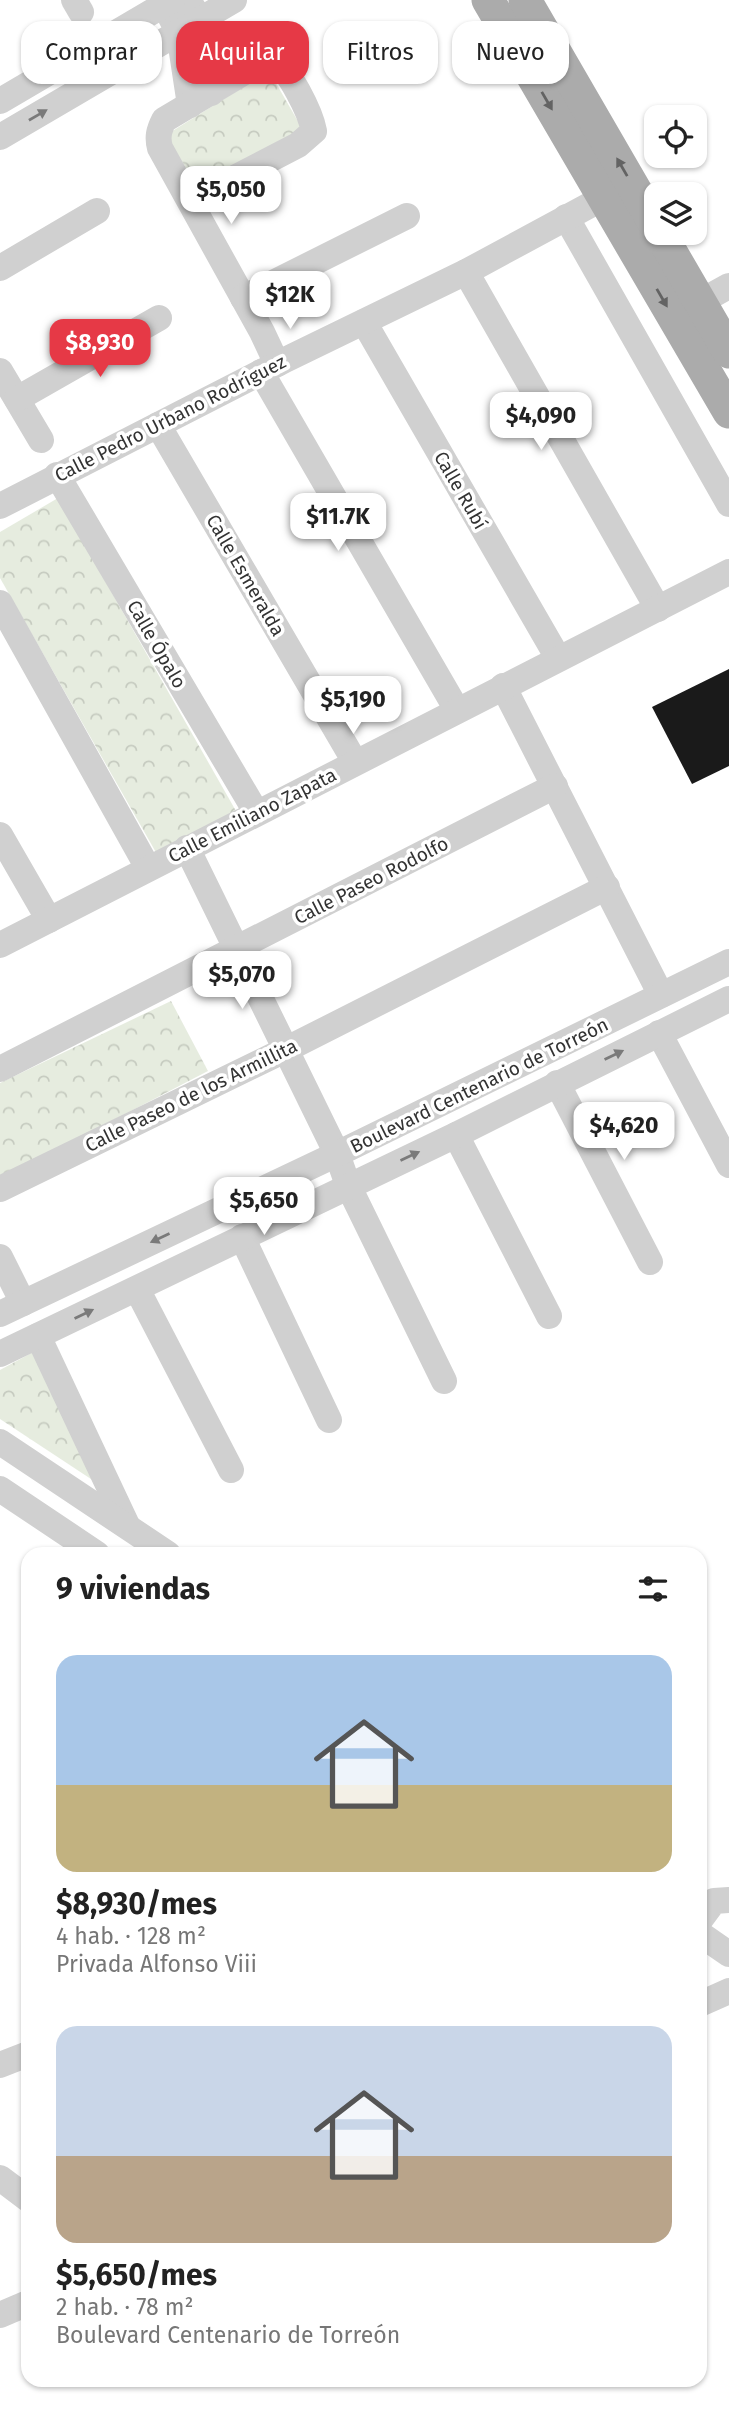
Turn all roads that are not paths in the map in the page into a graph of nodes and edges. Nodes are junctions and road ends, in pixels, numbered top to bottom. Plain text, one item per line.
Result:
1 (234, 0) edge
2 (488, 0) edge
3 (525, 0) edge
4 (177, 10) edge
5 (201, 99) junction
6 (0, 100) edge
7 (0, 137) edge
8 (603, 198) junction
9 (190, 201) junction
10 (644, 205) edge
11 (97, 211) dead end
12 (407, 216) dead end
13 (566, 217) junction
14 (667, 245) edge
15 (0, 268) edge
16 (466, 272) junction
17 (729, 286) edge
18 (243, 298) junction
19 (700, 302) junction
20 (159, 318) dead end
21 (364, 322) junction
22 (729, 352) edge
23 (269, 368) junction
24 (0, 371) edge
25 (16, 399) junction
26 (729, 412) edge
27 (158, 425) junction
28 (41, 440) dead end
29 (57, 475) junction
30 (729, 504) edge
31 (0, 506) edge
32 (729, 572) edge
33 (0, 603) edge
34 (658, 609) junction
35 (558, 658) junction
36 (503, 686) junction
37 (457, 710) junction
38 (355, 762) junction
39 (555, 786) junction
40 (256, 812) junction
41 (0, 835) edge
42 (187, 848) junction
43 (148, 868) junction
44 (607, 887) junction
45 (49, 920) junction
46 (0, 945) edge
47 (238, 948) junction
48 (729, 962) edge
49 (661, 995) junction
50 (729, 999) edge
51 (659, 1033) junction
52 (287, 1049) junction
53 (0, 1069) edge
54 (557, 1083) junction
55 (456, 1135) junction
56 (729, 1165) edge
57 (343, 1171) junction
58 (0, 1189) edge
59 (242, 1237) junction
60 (0, 1257) edge
61 (650, 1262) dead end
62 (144, 1285) junction
63 (12, 1309) edge
64 (549, 1316) dead end
65 (38, 1336) junction
66 (0, 1354) edge
67 (444, 1381) dead end
68 (330, 1420) dead end
69 (0, 1442) edge
70 (231, 1470) dead end
71 (0, 1489) edge
72 (127, 1525) junction
73 (87, 1547) edge
74 (157, 1547) edge
75 (729, 1900) edge
76 (707, 1910) edge
77 (707, 1939) edge
78 (729, 1954) edge
79 (21, 2056) edge
80 (0, 2064) edge
81 (21, 2172) edge
82 (1, 2179) edge
83 (21, 2194) edge
84 (21, 2305) edge
85 (0, 2315) edge

1 - 4 street
2 -> 8 main road
10 -> 3 main road
4 - 5 street
4 - 6 street
7 -> 4 street
5 - 9 street
5 - 9 street
8 - 13 street, Calle Pedro Urbano Rodríguez
8 -> 26 main road
9 - 18 street
11 - 15 street
12 - 18 street
13 - 16 street, Calle Pedro Urbano Rodríguez
13 - 30 street
14 - 19 main road
16 - 21 street, Calle Pedro Urbano Rodríguez
16 - 34 street
17 - 19 street
18 - 23 street
19 - 22 main road
20 - 25 street
21 - 23 street, Calle Pedro Urbano Rodríguez
21 - 35 street, Calle Rubí
23 - 27 street, Calle Pedro Urbano Rodríguez
23 - 37 street
24 - 25 street
25 - 28 street
27 - 29 street, Calle Pedro Urbano Rodríguez
27 - 38 street, Calle Esmeralda
29 - 31 street, Calle Pedro Urbano Rodríguez
29 - 40 street, Calle Ópalo
32 - 34 street, Calle Emiliano Zapata
33 - 43 street
34 - 35 street, Calle Emiliano Zapata
35 - 36 street, Calle Emiliano Zapata
36 - 37 street, Calle Emiliano Zapata
36 - 39 street
37 - 38 street, Calle Emiliano Zapata
38 - 40 street, Calle Emiliano Zapata
39 - 44 street
39 - 47 street, Calle Paseo Rodolfo
40 - 42 street, Calle Emiliano Zapata
41 - 45 street
42 - 43 street, Calle Emiliano Zapata
42 - 47 street
43 - 45 street, Calle Emiliano Zapata
44 - 49 street
44 - 52 street, Calle Paseo de los Armillita
45 - 46 street, Calle Emiliano Zapata
47 - 52 street
47 - 53 street, Calle Paseo Rodolfo
48 - 49 street, Boulevard Centenario de Torreón
49 - 57 street, Boulevard Centenario de Torreón
50 - 51 street, Boulevard Centenario de Torreón
54 -> 51 street, Boulevard Centenario de Torreón
51 - 56 street
52 - 57 street
52 - 58 street, Calle Paseo de los Armillita
54 - 55 street, Boulevard Centenario de Torreón
54 - 61 street
57 -> 55 street, Boulevard Centenario de Torreón
55 - 64 street
57 - 59 street, Boulevard Centenario de Torreón
57 - 62 street
57 -> 63 street, Boulevard Centenario de Torreón
57 - 67 street
59 - 62 street, Boulevard Centenario de Torreón
59 - 68 street
60 - 63 street
65 -> 62 street, Boulevard Centenario de Torreón
62 - 70 street
65 - 66 street, Boulevard Centenario de Torreón
65 - 72 street
69 - 72 street
71 - 73 street
72 - 74 street
75 - 76 street
77 - 78 street
79 - 80 street
81 - 82 street
82 - 83 street
84 - 85 street

